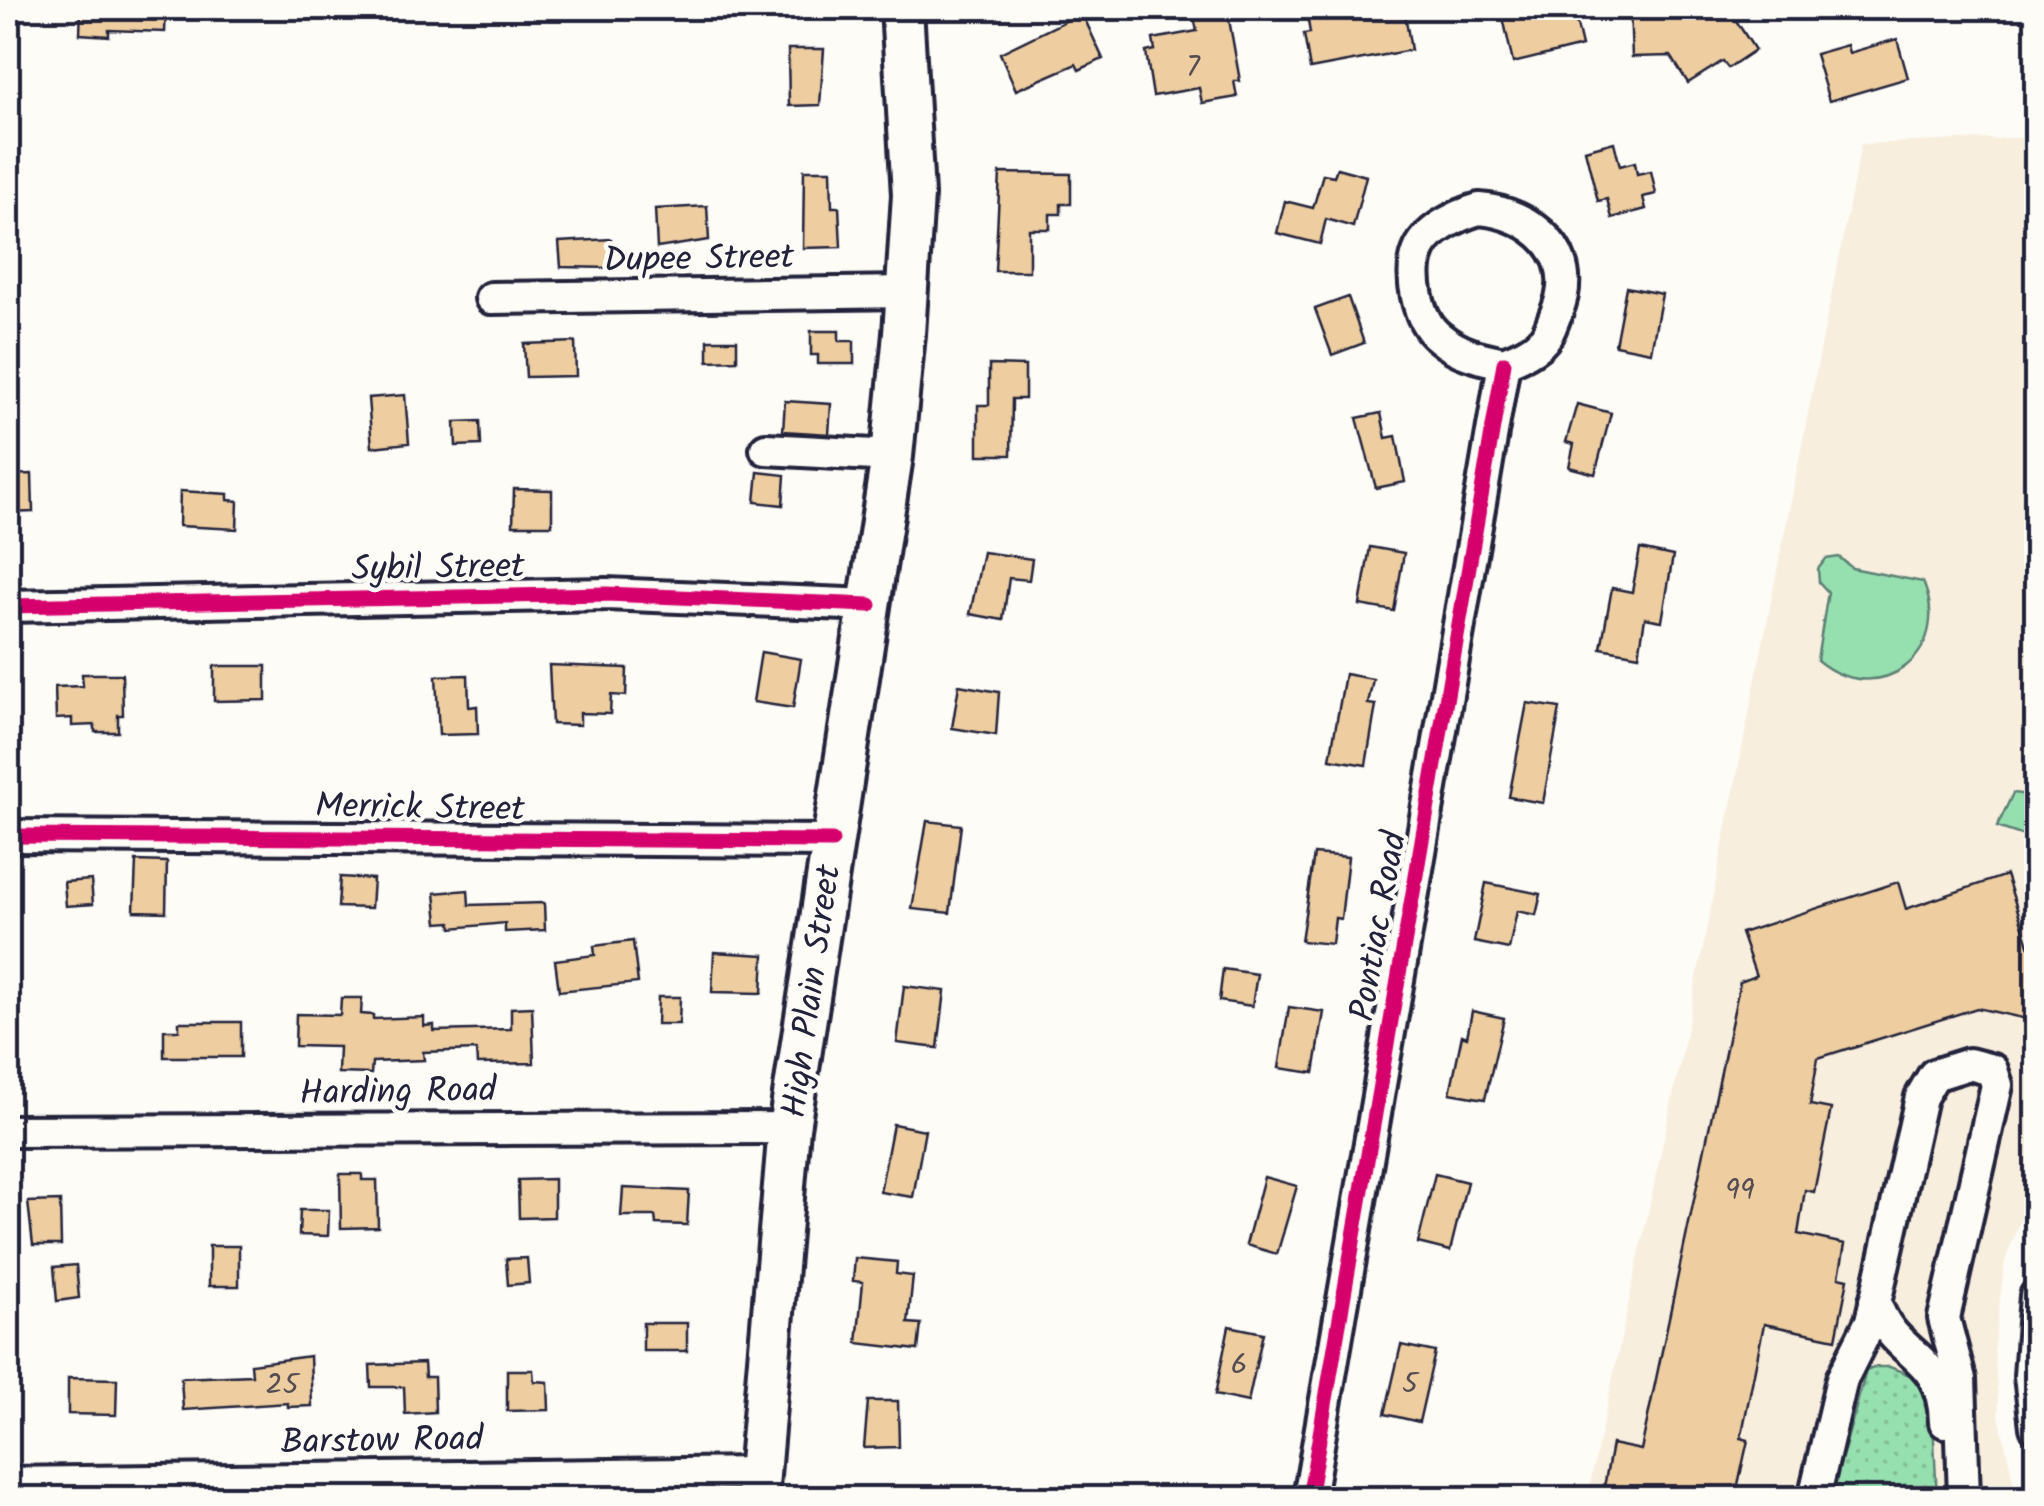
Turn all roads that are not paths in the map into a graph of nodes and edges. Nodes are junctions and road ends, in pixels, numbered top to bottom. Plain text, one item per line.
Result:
1 (902, 8) edge
2 (908, 292) junction
3 (491, 298) dead end
4 (1504, 364) junction
5 (766, 449) dead end
6 (892, 456) junction
7 (870, 605) junction
8 (8, 606) edge
9 (8, 836) edge
10 (832, 841) junction
11 (790, 1128) junction
12 (8, 1131) edge
13 (2036, 1296) edge
14 (1875, 1301) junction
15 (2036, 1426) edge
16 (8, 1483) edge
17 (757, 1486) edge
18 (1310, 1498) edge
19 (1814, 1498) edge
20 (1946, 1498) edge
21 (1964, 1498) edge

1 - 2 main road, High Plain Street
2 - 3 street, Dupee Street
2 - 6 main road, High Plain Street
4 - 4 street
4 - 18 street, Pontiac Road
5 - 6 street
6 - 7 main road, High Plain Street
7 - 8 street, Sybil Street
7 - 10 main road, High Plain Street
9 - 10 street, Merrick Street
10 - 11 main road, High Plain Street
11 - 12 street, Harding Road
11 - 17 main road, High Plain Street
13 - 15 street
14 - 19 street
14 - 20 street
14 - 21 street
16 - 17 street, Barstow Road

